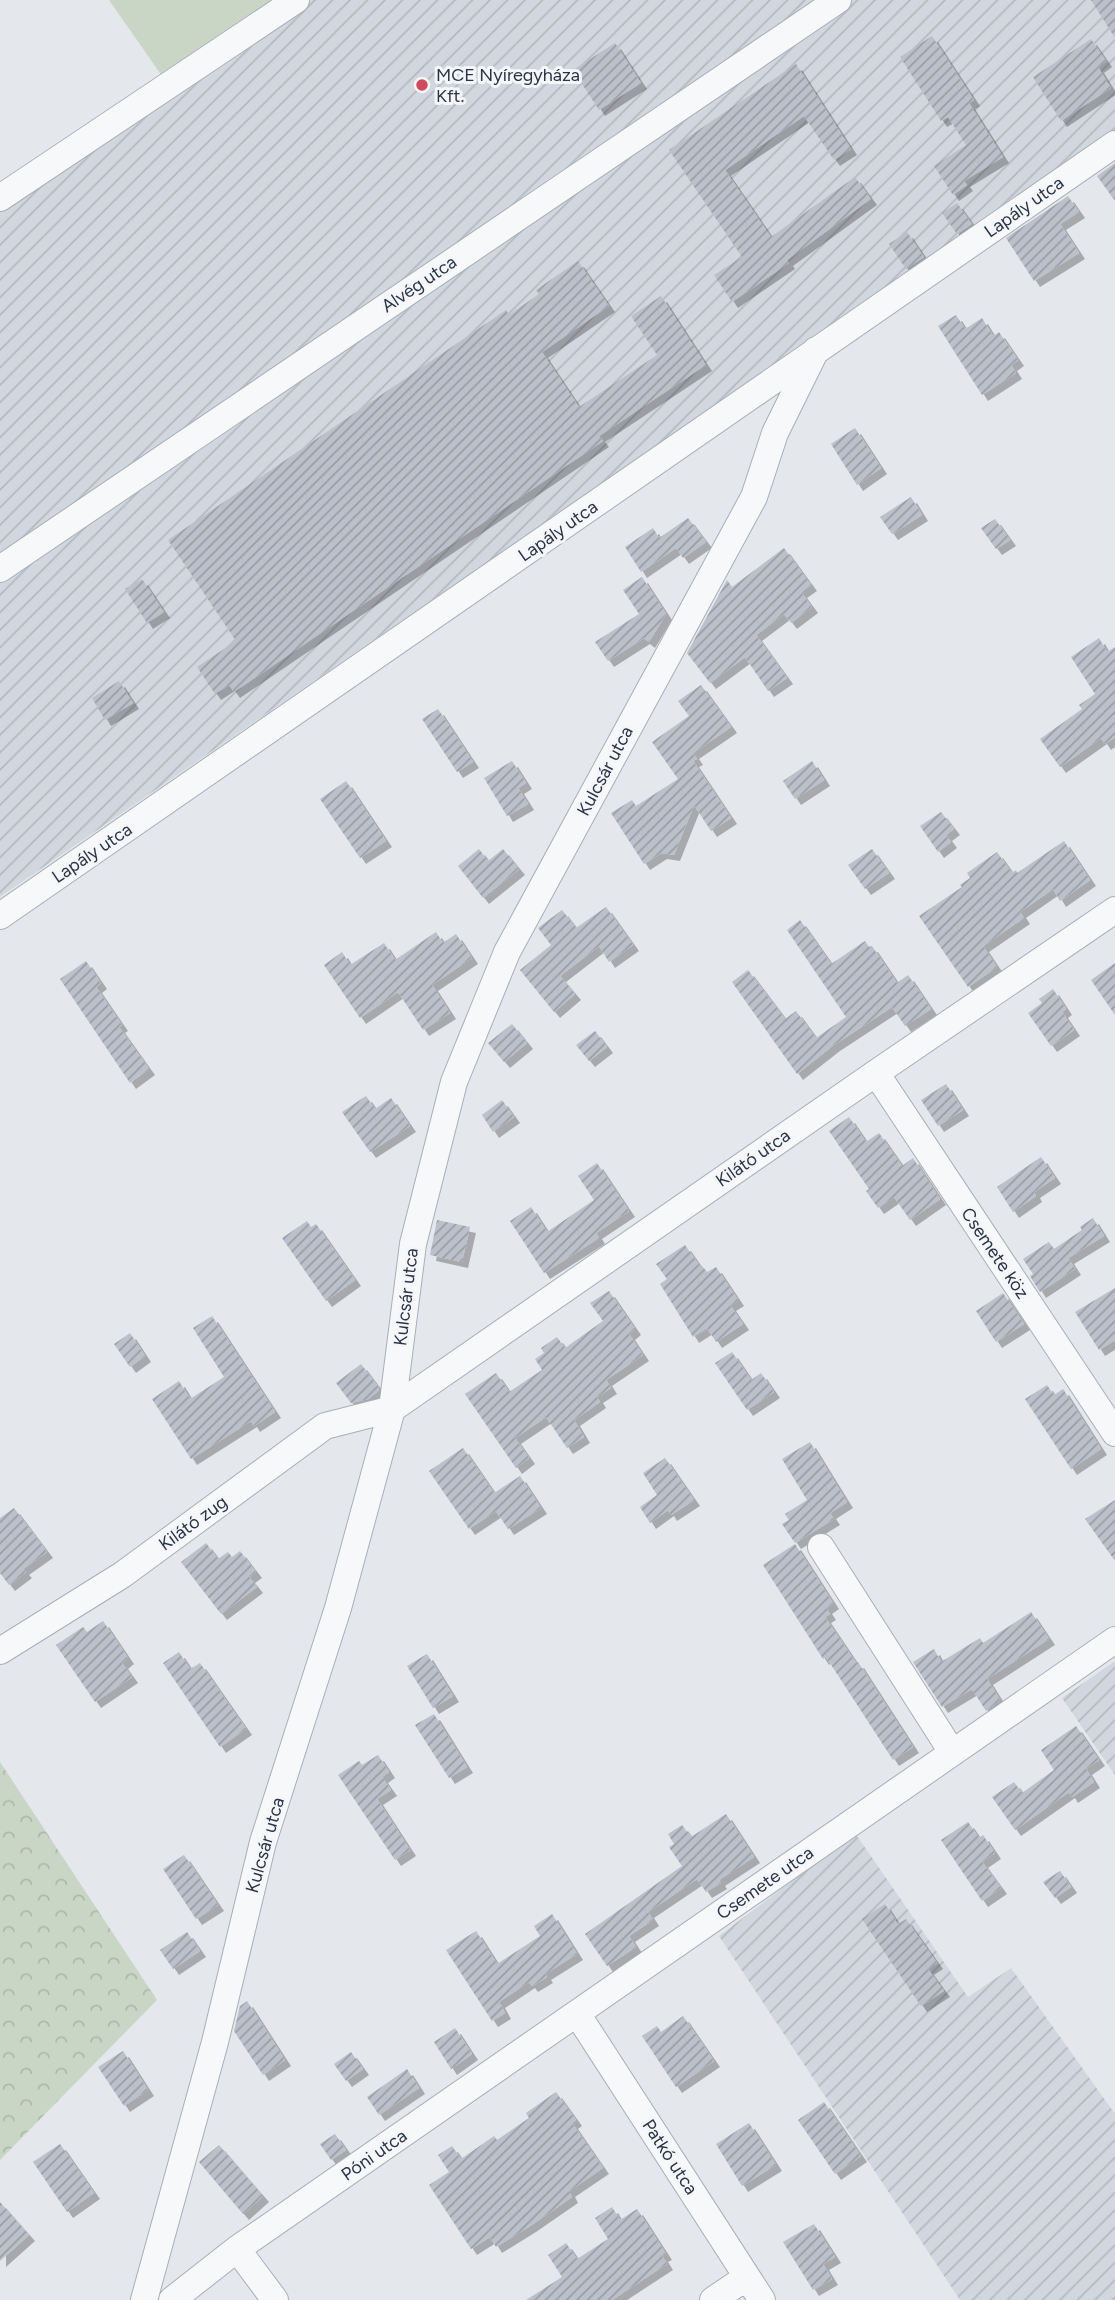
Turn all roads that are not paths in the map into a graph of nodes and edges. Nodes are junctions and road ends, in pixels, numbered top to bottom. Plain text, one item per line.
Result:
1 (296, 0) edge
2 (838, 0) edge
3 (1115, 144) edge
4 (0, 198) edge
5 (817, 350) junction
6 (0, 569) edge
7 (1115, 910) edge
8 (0, 916) edge
9 (876, 1073) junction
10 (392, 1409) junction
11 (1115, 1433) edge
12 (821, 1547) dead end
13 (1115, 1640) edge
14 (0, 1651) edge
15 (952, 1752) junction
16 (578, 2014) junction
17 (237, 2249) junction
18 (747, 2277) junction
19 (144, 2300) edge
20 (172, 2300) edge
21 (275, 2300) edge
22 (713, 2300) edge
23 (762, 2300) edge

1 - 4 street
2 - 6 street, Alvég utca
3 - 5 street, Lapály utca
5 - 8 street, Lapály utca
5 - 10 street, Kulcsár utca
7 - 9 street, Kilátó utca
9 - 10 street, Kilátó utca
9 - 11 street, Csemete köz
10 - 14 street, Kilátó zug
10 - 19 street, Kulcsár utca
12 - 15 street
13 - 15 street, Csemete utca
15 - 16 street, Csemete utca
16 - 17 street, Póni utca
16 - 18 street, Patkó utca
17 - 20 street, Póni utca
17 - 21 street
18 - 22 street
18 - 23 street, Patkó utca

